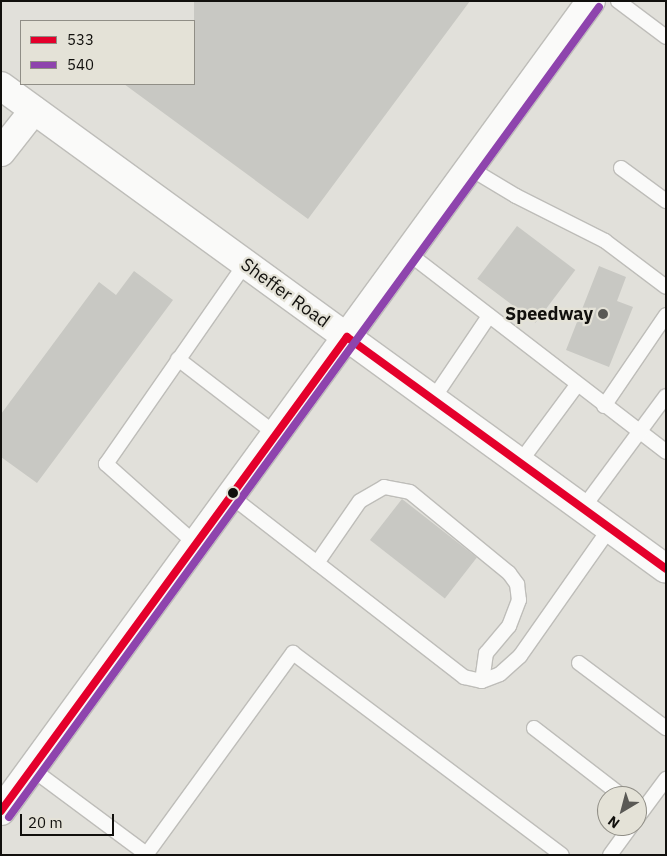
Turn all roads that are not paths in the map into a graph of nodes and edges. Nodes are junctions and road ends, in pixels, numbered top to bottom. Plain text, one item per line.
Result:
1 (591, 1) edge
2 (618, 1) edge
3 (666, 37) edge
4 (1, 86) edge
5 (34, 110) junction
6 (1, 152) edge
7 (621, 168) dead end
8 (471, 169) junction
9 (666, 202) edge
10 (408, 253) junction
11 (245, 264) junction
12 (666, 287) edge
13 (666, 314) edge
14 (489, 316) junction
15 (347, 337) junction
16 (178, 359) junction
17 (577, 385) junction
18 (666, 396) edge
19 (433, 399) junction
20 (604, 406) junction
21 (639, 433) junction
22 (277, 435) junction
23 (666, 452) edge
24 (520, 462) junction
25 (232, 496) junction
26 (583, 508) junction
27 (610, 528) junction
28 (196, 545) junction
29 (317, 563) junction
30 (666, 569) edge
31 (579, 663) dead end
32 (482, 681) junction
33 (534, 728) dead end
34 (666, 728) edge
35 (32, 769) junction
36 (666, 779) edge
37 (609, 786) edge
38 (647, 802) edge
39 (1, 811) edge
40 (624, 836) edge
41 (147, 854) edge
42 (562, 855) edge
43 (610, 855) edge

1 - 8 main road
2 - 3 lane
4 - 5 main road, Sheffer Road
5 - 6 main road
5 - 11 main road, Sheffer Road
7 - 9 lane
8 - 10 main road
8 - 12 lane
10 - 14 lane
10 - 15 main road
11 - 15 main road, Sheffer Road
11 - 16 lane
13 - 20 lane
14 - 17 lane
14 - 19 lane
15 - 19 main road, Sheffer Road
15 - 22 main road
16 - 22 lane
16 - 28 lane
17 - 20 lane
17 - 24 lane
18 - 21 lane
19 - 24 main road, Sheffer Road
20 - 21 lane
21 - 23 lane
21 - 26 lane
22 - 25 main road
24 - 26 main road, Sheffer Road
25 - 28 main road
25 - 29 lane
26 - 27 main road, Sheffer Road
27 - 30 main road, Sheffer Road
27 - 32 lane
28 - 35 main road
29 - 32 lane
29 - 32 lane
31 - 34 lane
33 - 37 lane
35 - 39 main road
35 - 41 lane
36 - 38 lane
40 - 43 lane
41 - 42 lane

